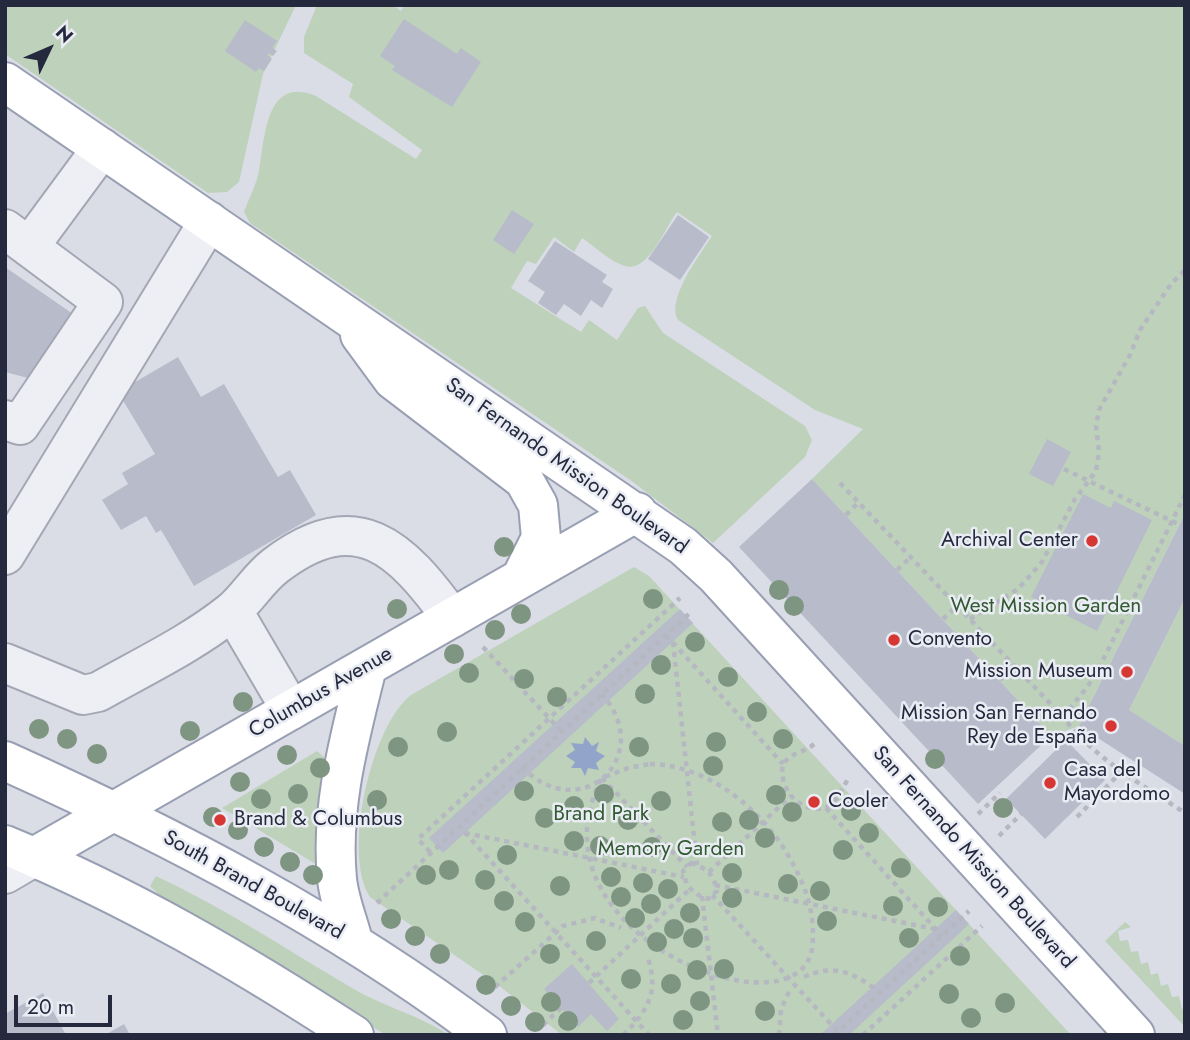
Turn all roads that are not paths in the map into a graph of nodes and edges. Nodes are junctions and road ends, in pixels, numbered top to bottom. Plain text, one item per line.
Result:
1 (5, 82) edge
2 (102, 148) junction
3 (209, 221) junction
4 (17, 238) edge
5 (342, 311) junction
6 (5, 421) edge
7 (637, 512) junction
8 (5, 555) edge
9 (521, 578) junction
10 (233, 611) junction
11 (452, 618) junction
12 (5, 663) edge
13 (367, 667) junction
14 (291, 710) junction
15 (5, 761) edge
16 (113, 813) junction
17 (15, 859) edge
18 (353, 941) junction
19 (354, 1035) edge
20 (487, 1035) edge
21 (1135, 1035) edge

1 - 2 main road, San Fernando Mission Boulevard
2 - 3 main road, San Fernando Mission Boulevard
2 - 4 lane
3 - 5 main road, San Fernando Mission Boulevard
3 - 8 lane
4 - 6 lane
5 - 7 main road, San Fernando Mission Boulevard
5 - 9 main road
7 - 9 main road, Columbus Avenue
7 - 21 main road, San Fernando Mission Boulevard
9 - 11 main road, Columbus Avenue
10 - 11 lane
10 - 12 lane
10 - 14 lane
11 - 13 main road, Columbus Avenue
13 - 14 main road, Columbus Avenue
13 - 18 main road
14 - 16 main road, Columbus Avenue
15 - 16 main road, South Brand Boulevard
16 - 17 main road, Columbus Avenue
16 - 18 main road, South Brand Boulevard
17 - 19 main road
18 - 20 main road, South Brand Boulevard

